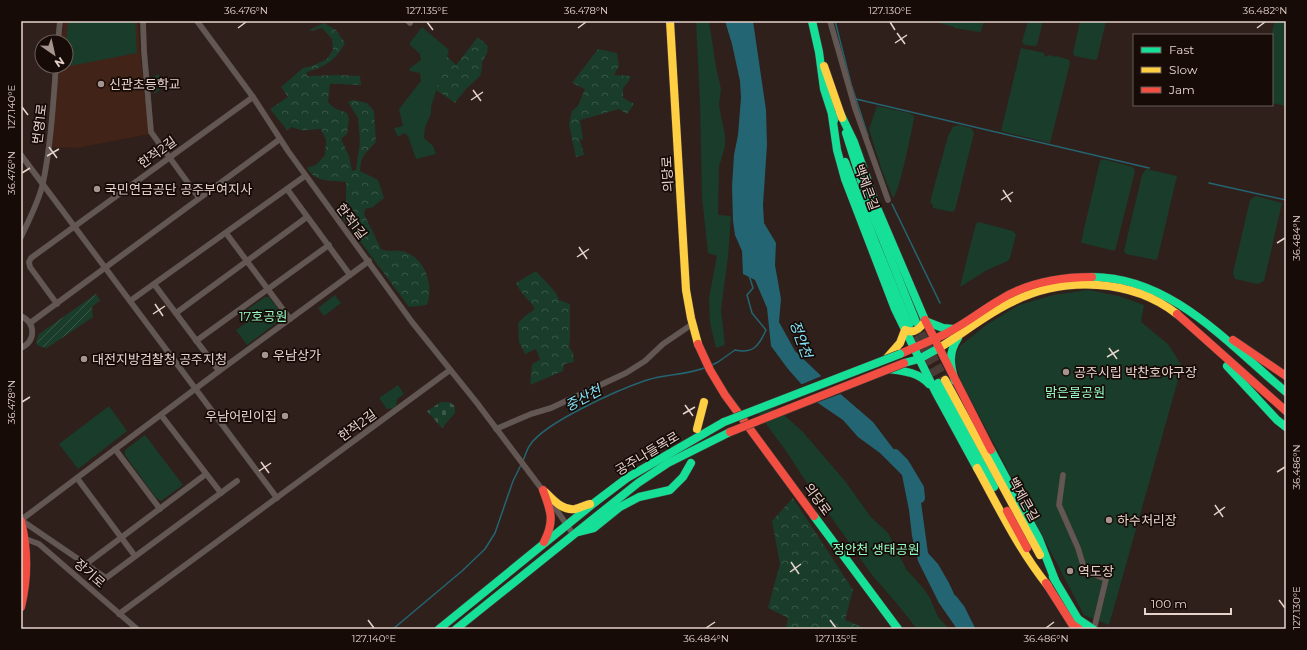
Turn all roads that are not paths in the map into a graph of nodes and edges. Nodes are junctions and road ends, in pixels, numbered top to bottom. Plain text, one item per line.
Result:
1 (60, 21) edge
2 (143, 21) edge
3 (197, 21) edge
4 (670, 21) edge
5 (812, 21) edge
6 (830, 21) edge
7 (59, 34) edge
8 (55, 74) edge
9 (254, 97) junction
10 (836, 114) junction
11 (280, 139) junction
12 (21, 155) edge
13 (169, 157) junction
14 (305, 176) junction
15 (43, 184) junction
16 (287, 189) junction
17 (199, 198) junction
18 (888, 200) dead end
19 (308, 217) junction
20 (74, 226) junction
21 (226, 233) junction
22 (21, 237) edge
23 (329, 245) junction
24 (247, 261) junction
25 (369, 261) junction
26 (105, 268) junction
27 (350, 275) junction
28 (154, 284) junction
29 (268, 289) junction
30 (130, 301) junction
31 (57, 304) junction
32 (176, 313) junction
33 (1193, 314) junction
34 (21, 316) edge
35 (290, 319) junction
36 (925, 321) junction
37 (1186, 322) junction
38 (30, 324) junction
39 (691, 325) junction
40 (910, 326) junction
41 (958, 332) junction
42 (934, 339) junction
43 (196, 340) junction
44 (21, 348) edge
45 (914, 348) junction
46 (939, 348) junction
47 (899, 351) junction
48 (919, 359) junction
49 (889, 369) junction
50 (450, 370) junction
51 (219, 371) junction
52 (1286, 376) edge
53 (955, 381) junction
54 (939, 385) junction
55 (195, 389) junction
56 (1286, 392) edge
57 (704, 402) dead end
58 (1286, 411) edge
59 (161, 415) junction
60 (1286, 426) edge
61 (496, 429) junction
62 (697, 429) dead end
63 (115, 449) junction
64 (691, 464) dead end
65 (206, 474) junction
66 (1063, 475) dead end
67 (76, 478) junction
68 (237, 481) dead end
69 (543, 490) junction
70 (221, 493) junction
71 (277, 498) junction
72 (594, 503) junction
73 (160, 509) junction
74 (21, 520) edge
75 (567, 525) junction
76 (573, 534) junction
77 (121, 537) junction
78 (26, 539) junction
79 (541, 547) junction
80 (135, 556) junction
81 (86, 564) junction
82 (1056, 580) junction
83 (21, 607) edge
84 (119, 614) junction
85 (1078, 619) junction
86 (136, 629) edge
87 (439, 629) edge
88 (456, 629) edge
89 (898, 629) edge
90 (1080, 629) edge
91 (1093, 629) edge

1 - 7 street
2 - 13 street
3 - 9 street, 한적1길
4 - 39 main road, 의당로
5 - 10 main road, 백제큰길
6 - 18 street
8 - 15 street, 번영1로
9 - 11 street, 한적1길
9 - 13 street, 한적2길
10 - 36 main road
10 - 40 main road, 백제큰길
11 - 14 street, 한적1길
11 - 17 street
12 - 15 street
13 - 17 street
13 - 20 street, 한적2길
14 - 16 street
14 - 25 street, 한적1길
15 - 20 street
15 - 22 street, 번영1로
16 - 19 street
16 - 21 street
17 - 26 street
19 - 23 street
19 - 24 street
20 - 26 street
20 - 31 street, 한적2길
21 - 24 street
21 - 28 street
23 - 27 street
23 - 29 street
24 - 29 street
24 - 32 street
25 - 27 street
25 - 50 street, 한적1길
26 - 30 street
26 - 31 street
27 - 35 street
28 - 30 street
28 - 32 street
29 - 35 street
29 - 43 street
30 - 55 street
31 - 38 street
32 - 43 street
33 - 41 main road
33 - 52 main road
33 - 56 main road
34 - 38 street
35 - 51 street
36 - 40 main road
36 - 41 main road
36 - 42 main road
37 - 41 main road
37 - 58 main road
37 - 60 main road
38 - 44 street
39 - 61 street
39 - 89 main road, 의당로
40 - 45 main road, 백제큰길
40 - 47 main road
41 - 42 main road, 공주나들목로
41 - 46 main road, 공주나들목로
41 - 53 main road
42 - 45 main road, 공주나들목로
42 - 46 main road
43 - 51 street
45 - 47 main road, 공주나들목로
45 - 48 main road, 백제큰길
46 - 48 main road, 공주나들목로
46 - 53 main road
47 - 72 main road, 공주나들목로, bridge
48 - 49 main road, 공주나들목로, bridge
48 - 54 main road, 백제큰길
49 - 54 main road
49 - 76 main road, 공주나들목로, bridge
50 - 61 street, 한적1길
50 - 71 street, 한적2길
51 - 55 street
53 - 54 main road
53 - 82 main road
54 - 82 main road, 백제큰길
54 - 90 main road, 백제큰길
55 - 59 street
55 - 71 street
57 - 62 main road
59 - 63 street
59 - 65 street
61 - 69 street, 한적1길
63 - 67 street
63 - 73 street
64 - 76 main road
65 - 70 street
65 - 73 street
66 - 91 street
67 - 74 street
67 - 77 street
68 - 70 street
69 - 72 main road
69 - 75 street, 한적1길
69 - 79 main road
70 - 80 street
71 - 84 street, 한적2길
72 - 75 main road, 공주나들목로
73 - 77 street
74 - 78 main road
74 - 81 street
75 - 76 street, 한적1길
75 - 79 main road, 공주나들목로
76 - 88 main road, 공주나들목로
77 - 80 street
77 - 81 street
78 - 83 main road
78 - 84 street, 장기로
79 - 87 main road, 공주나들목로
80 - 81 street
82 - 85 main road, 백제큰길
84 - 86 street, 장기로
85 - 90 main road, 백제큰길
85 - 91 main road

